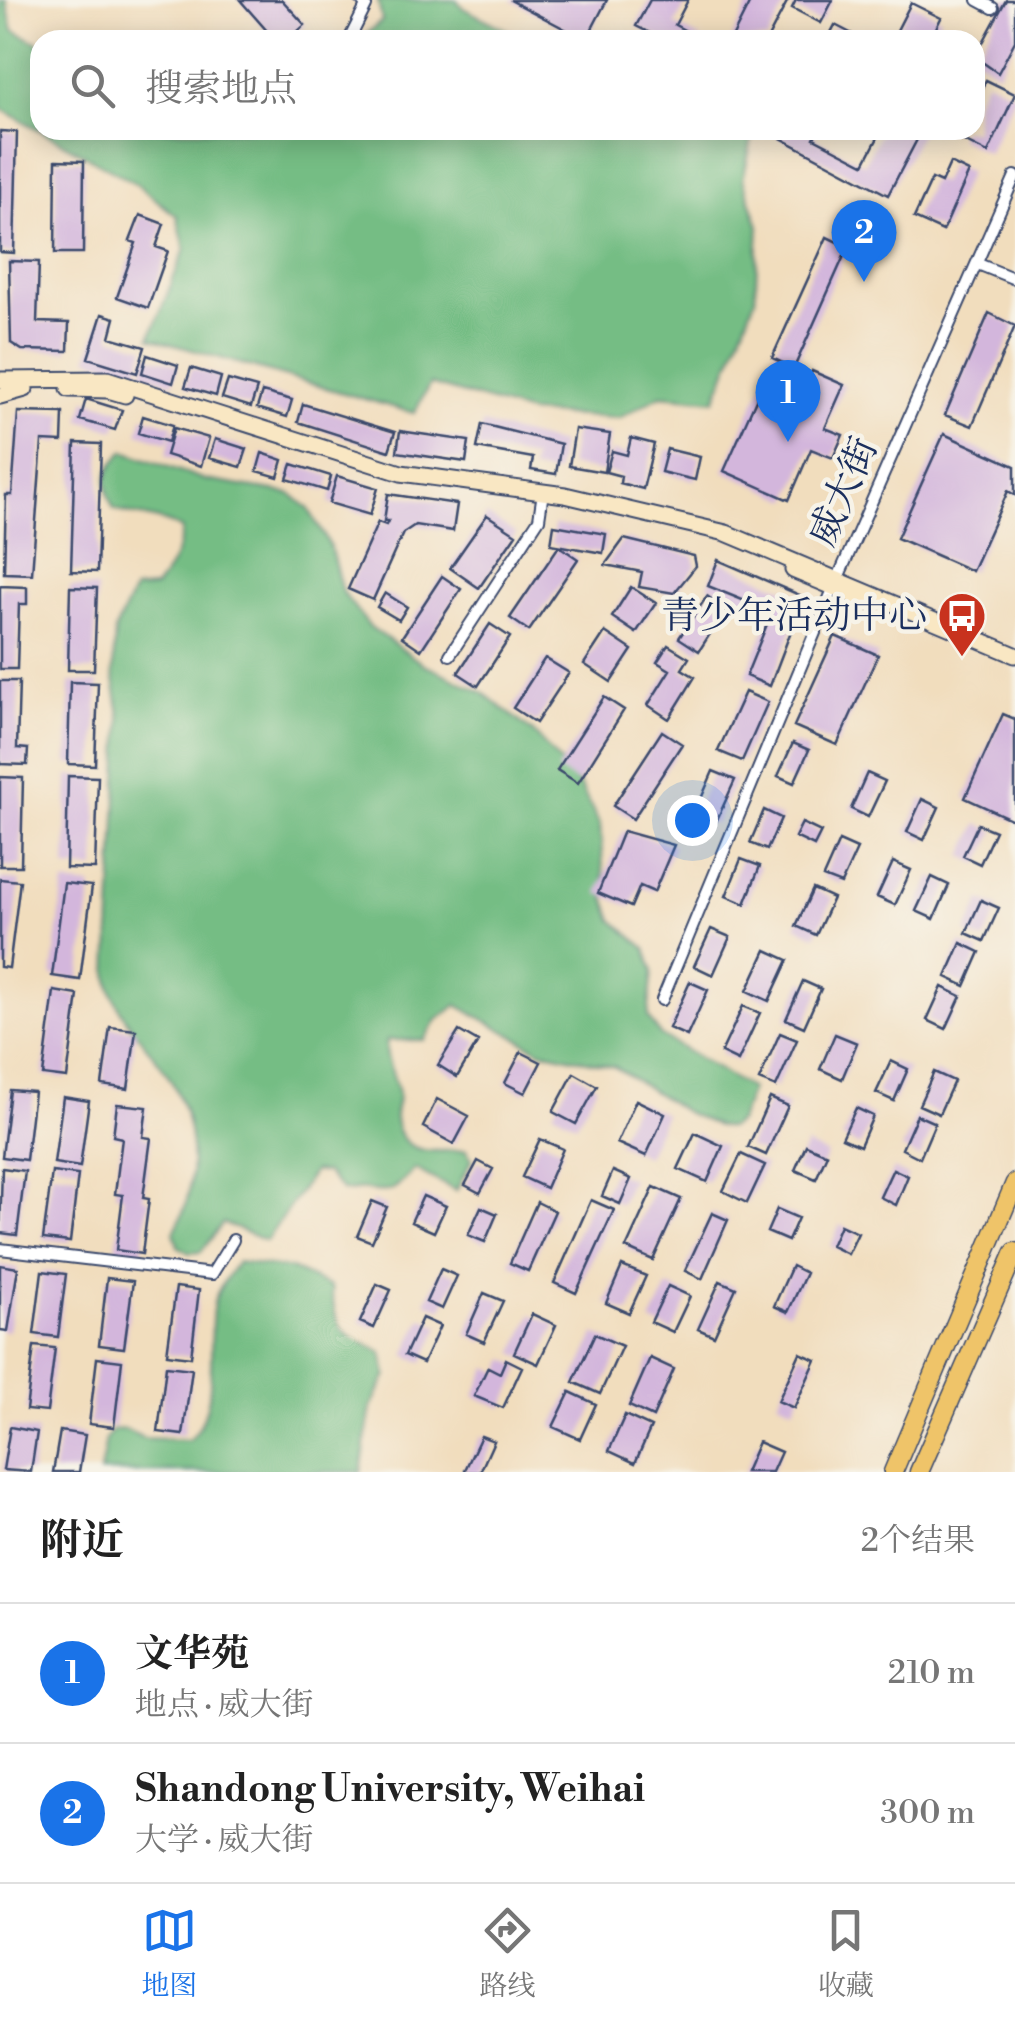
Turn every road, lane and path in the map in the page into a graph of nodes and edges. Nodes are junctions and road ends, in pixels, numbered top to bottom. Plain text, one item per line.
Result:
1 (361, 0) edge
2 (978, 0) edge
3 (993, 8) dead end
4 (353, 30) edge
5 (1015, 176) edge
6 (978, 264) junction
7 (1015, 280) edge
8 (0, 378) edge
9 (23, 384) junction
10 (0, 392) edge
11 (542, 496) junction
12 (836, 582) junction
13 (450, 654) dead end
14 (1015, 655) edge
15 (1015, 665) edge
16 (662, 1000) dead end
17 (1015, 1184) edge
18 (233, 1240) dead end
19 (0, 1249) edge
20 (1015, 1252) edge
21 (893, 1472) edge
22 (919, 1472) edge

1 - 4 street
2 - 3 street
5 - 6 street, 威大街
6 - 7 street
6 - 12 street, 威大街
8 - 9 street
9 - 10 street
9 - 11 street
11 - 12 street
11 - 13 street
12 - 14 street
12 - 15 street
12 - 16 street, 威大街
17 - 21 main road
18 - 19 street
20 - 22 main road

